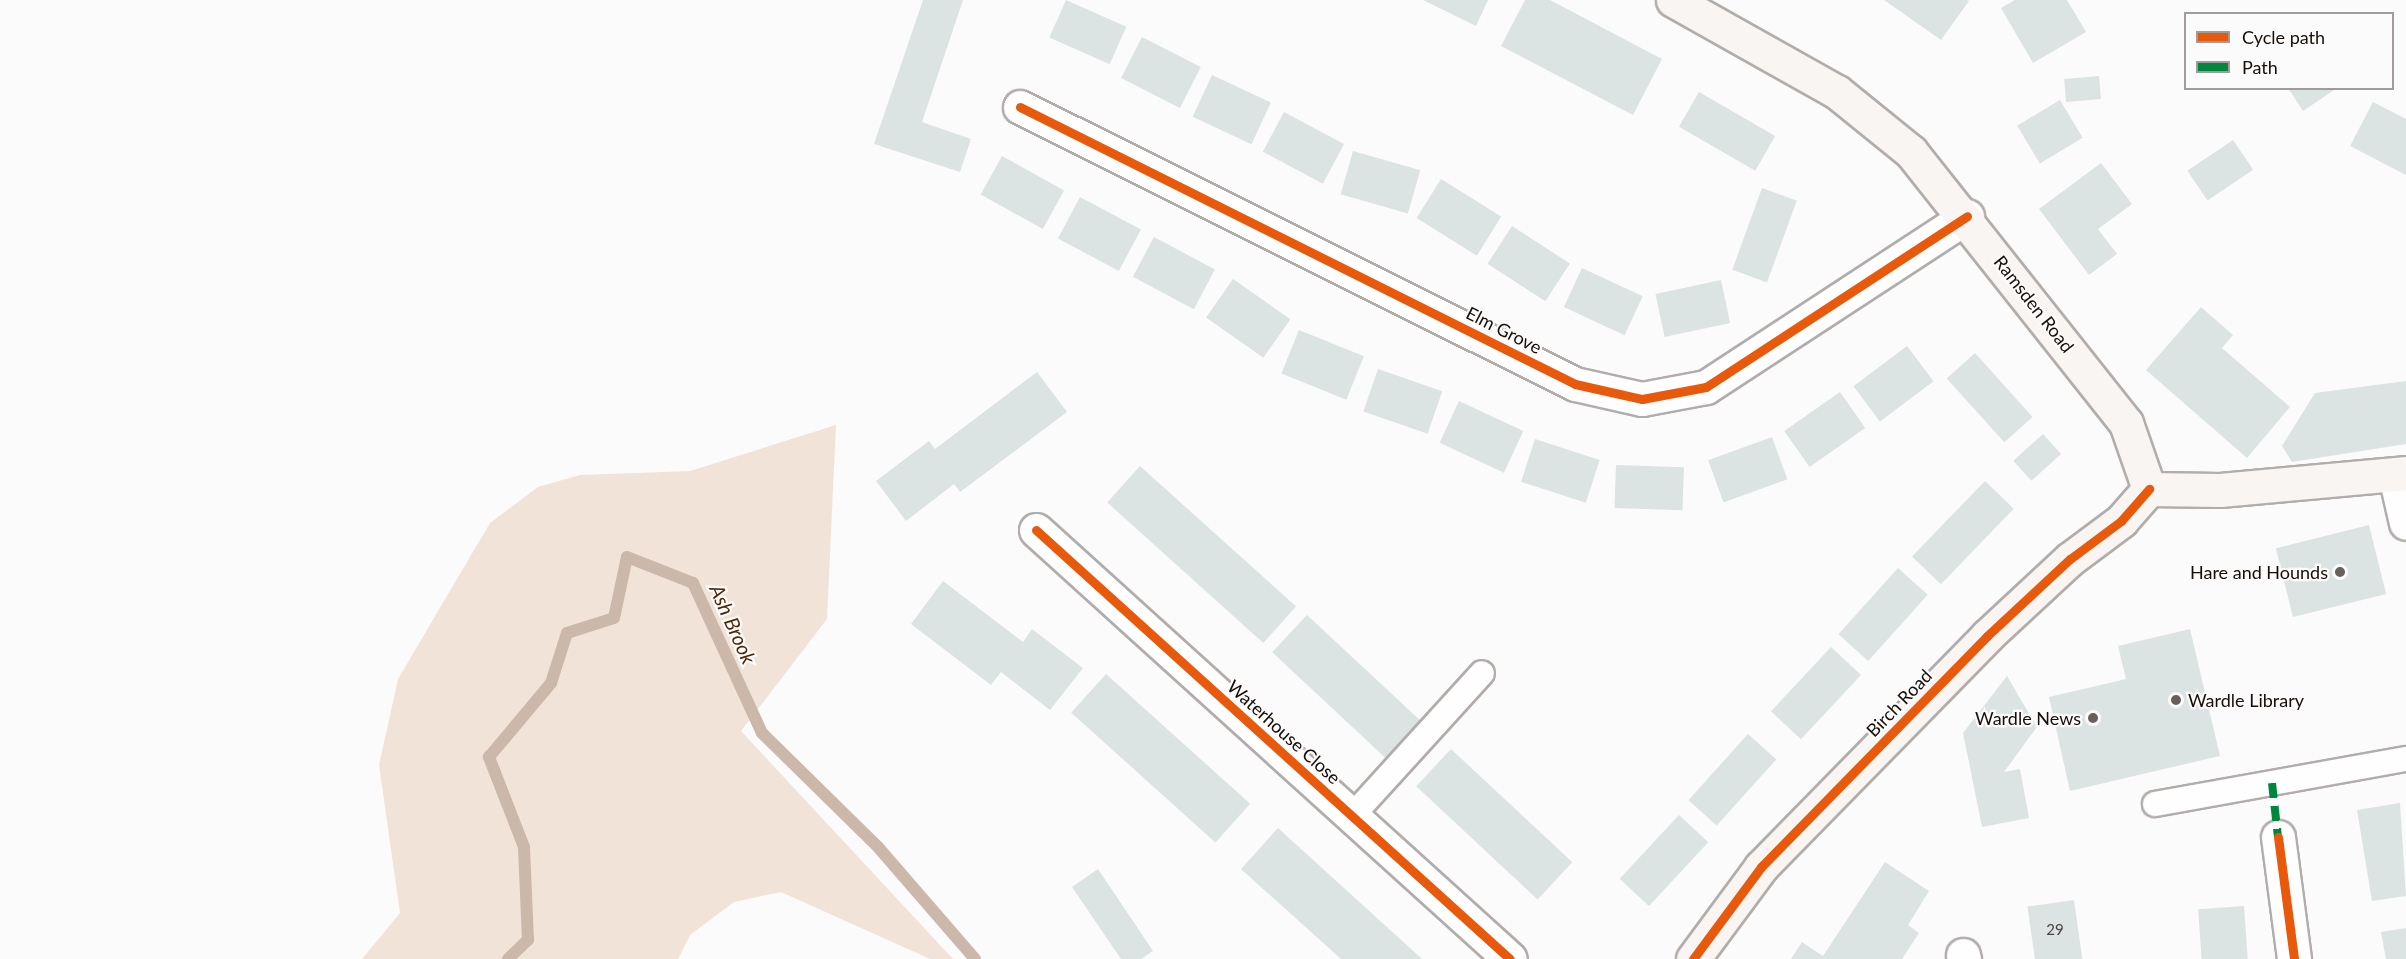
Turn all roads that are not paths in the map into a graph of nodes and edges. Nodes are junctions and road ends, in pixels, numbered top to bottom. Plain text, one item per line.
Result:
1 (1674, 0) edge
2 (1020, 107) dead end
3 (1967, 216) junction
4 (2401, 474) edge
5 (2149, 489) junction
6 (2406, 523) edge
7 (1036, 530) dead end
8 (1482, 673) dead end
9 (2406, 759) edge
10 (2155, 804) dead end
11 (1352, 816) junction
12 (2278, 837) dead end
13 (1510, 959) edge
14 (1693, 959) edge
15 (2294, 959) edge

1 - 3 street, Ramsden Road
2 - 3 street, Elm Grove
3 - 5 street, Ramsden Road
4 - 5 street
4 - 6 street
5 - 14 street, Birch Road
7 - 11 street, Waterhouse Close
8 - 11 lane
9 - 10 lane
11 - 13 street, Waterhouse Close
12 - 15 street

